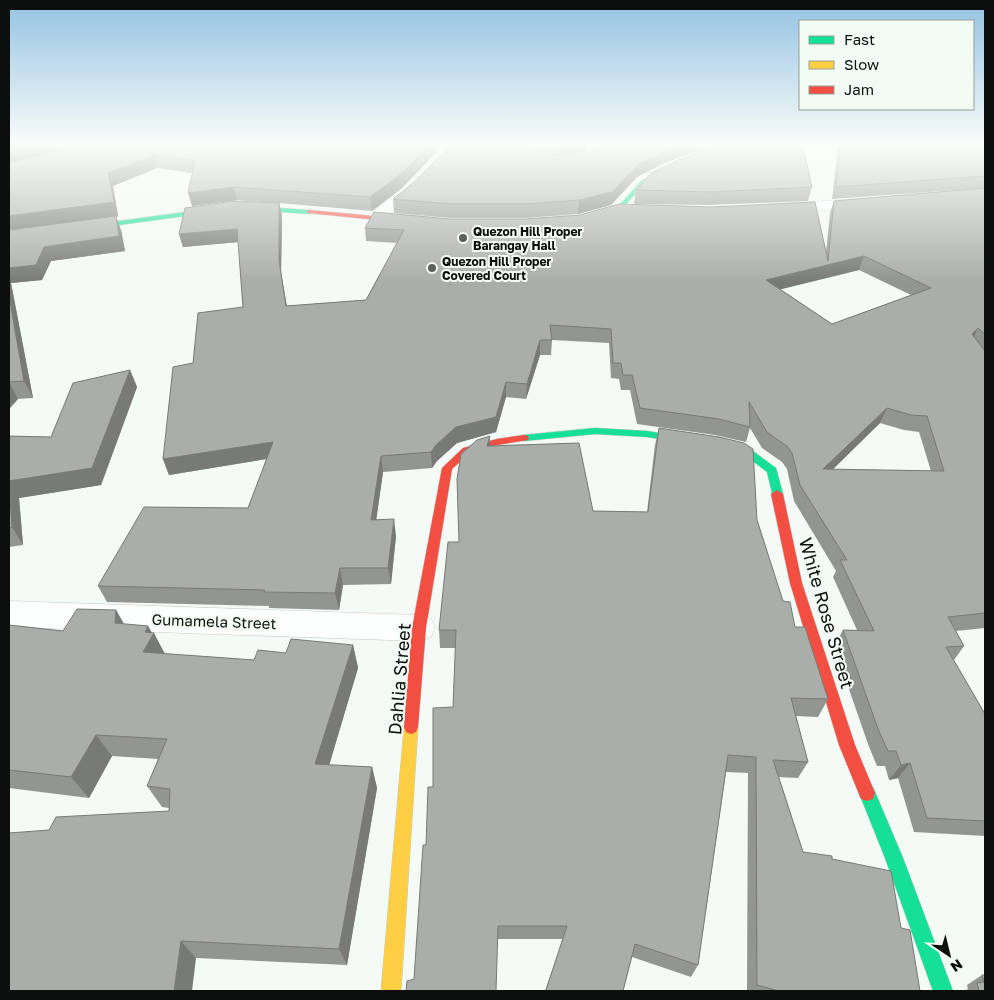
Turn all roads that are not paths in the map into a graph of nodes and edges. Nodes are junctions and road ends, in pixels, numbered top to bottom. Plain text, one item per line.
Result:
1 (410, 190) edge
2 (636, 190) edge
3 (886, 201) edge
4 (618, 210) junction
5 (764, 210) edge
6 (634, 211) edge
7 (375, 218) junction
8 (579, 221) edge
9 (418, 223) edge
10 (9, 238) edge
11 (536, 436) joint
12 (9, 614) edge
13 (419, 628) junction
14 (391, 991) edge
15 (944, 991) edge

1 - 7 street
2 - 4 street
3 - 5 street
4 - 6 street
4 - 8 street
7 - 9 street
7 - 10 street
11 - 13 street, Dahlia Street
11 - 15 street, White Rose Street
12 - 13 street, Gumamela Street
13 - 14 street, Dahlia Street

